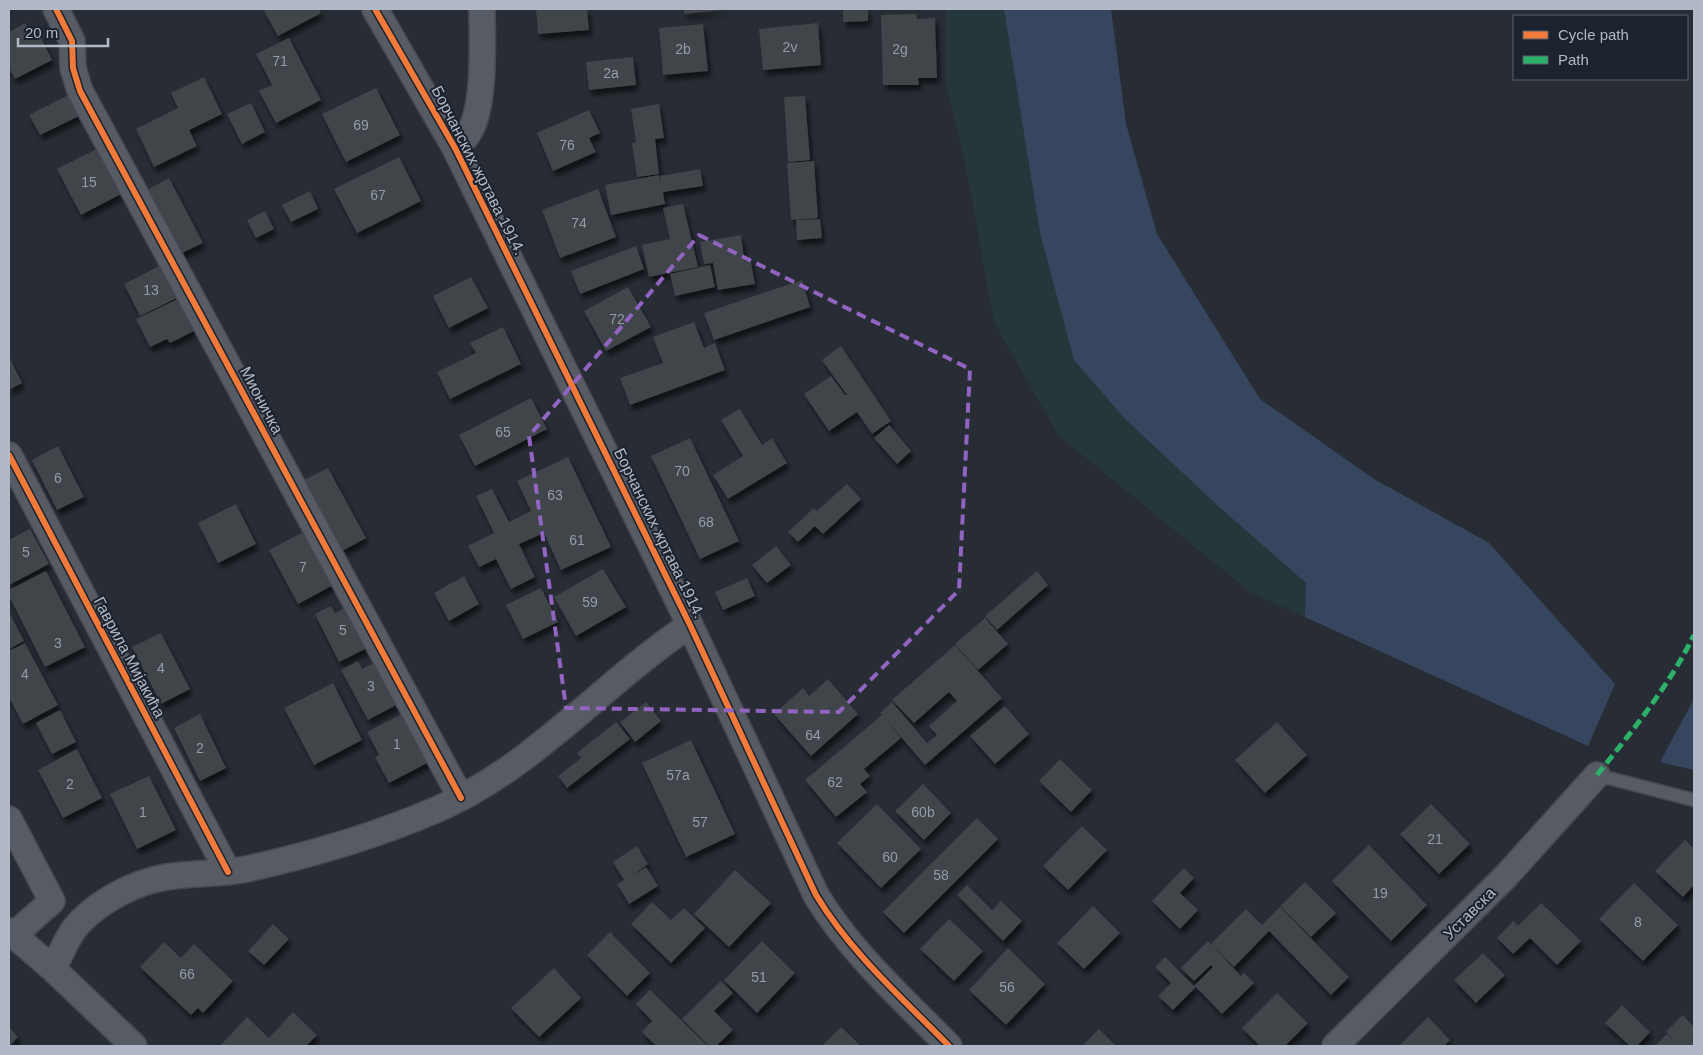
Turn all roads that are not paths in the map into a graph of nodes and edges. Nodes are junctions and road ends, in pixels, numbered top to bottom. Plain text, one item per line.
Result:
1 (56, 9) edge
2 (376, 9) edge
3 (482, 9) edge
4 (455, 148) junction
5 (9, 455) edge
6 (690, 625) junction
7 (1597, 775) joint
8 (461, 798) junction
9 (1694, 800) edge
10 (9, 819) edge
11 (228, 872) junction
12 (52, 900) junction
13 (76, 928) junction
14 (11, 933) edge
15 (53, 969) junction
16 (134, 1046) edge
17 (949, 1046) edge
18 (1334, 1046) edge

1 - 8 street, Мионичка
2 - 4 street, Борчанских жртава 1914.
3 - 4 street
4 - 6 street, Борчанских жртава 1914.
5 - 11 street, Гаврила Мијакића
6 - 8 street
6 - 17 street, Борчанских жртава 1914.
7 - 9 lane
7 - 18 street, Уставска
8 - 11 street
10 - 12 street
11 - 13 street
12 - 13 street
12 - 14 street
13 - 15 street
14 - 15 street
15 - 16 street

